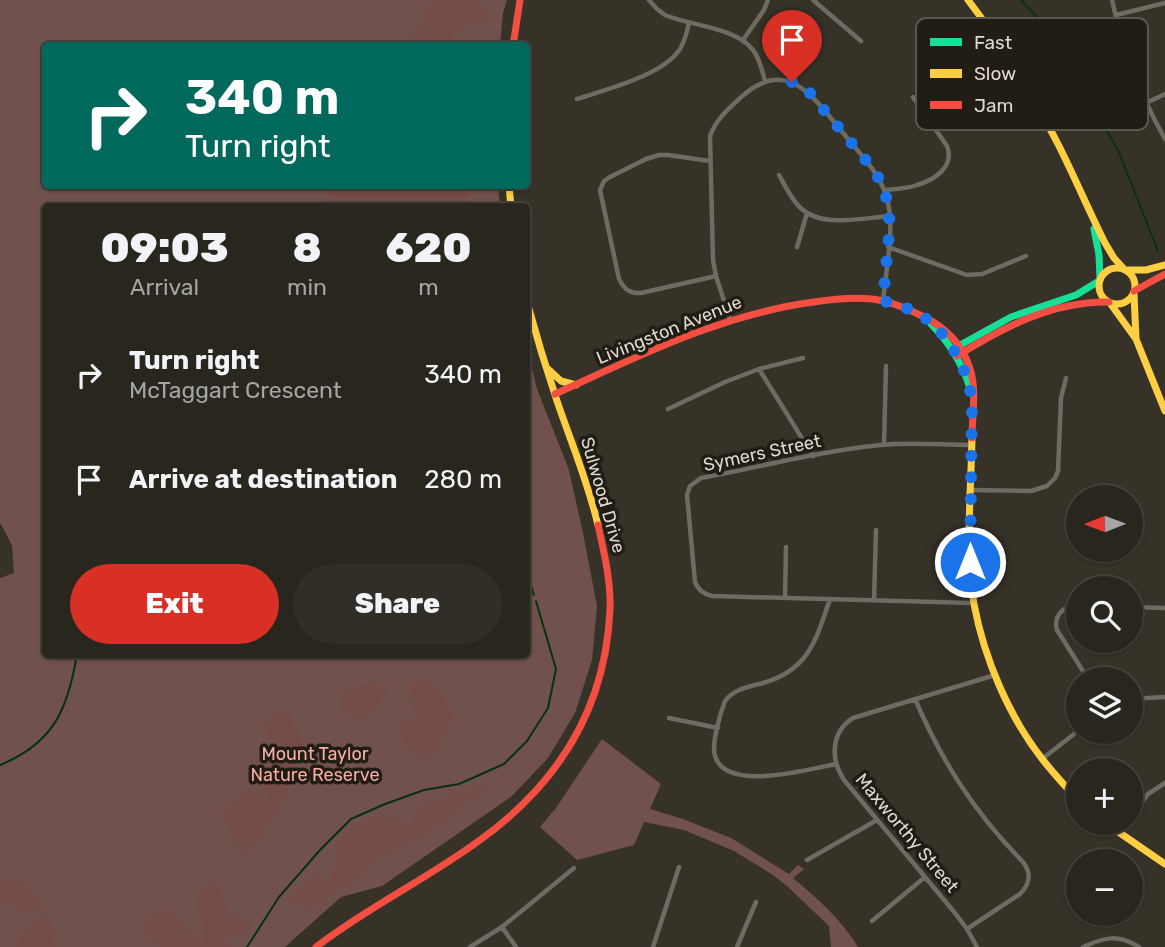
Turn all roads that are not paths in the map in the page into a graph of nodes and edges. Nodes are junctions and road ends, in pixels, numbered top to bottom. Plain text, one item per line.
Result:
1 (520, 0) edge
2 (649, 0) edge
3 (768, 0) edge
4 (813, 0) edge
5 (968, 0) edge
6 (1112, 0) edge
7 (1165, 4) edge
8 (1116, 15) junction
9 (981, 18) edge
10 (1117, 18) edge
11 (689, 23) junction
12 (743, 40) junction
13 (861, 41) dead end
14 (514, 42) edge
15 (765, 81) junction
16 (1165, 94) edge
17 (913, 97) dead end
18 (577, 99) dead end
19 (916, 101) edge
20 (1148, 102) edge
21 (1148, 107) edge
22 (936, 130) edge
23 (1050, 130) edge
24 (1165, 139) edge
25 (710, 161) junction
26 (779, 174) dead end
27 (884, 190) junction
28 (807, 213) junction
29 (890, 216) junction
30 (1092, 218) junction
31 (797, 247) dead end
32 (888, 247) junction
33 (1026, 256) dead end
34 (1165, 265) edge
35 (1124, 270) junction
36 (1165, 275) edge
37 (716, 276) junction
38 (1099, 280) junction
39 (1134, 291) junction
40 (883, 301) junction
41 (1109, 302) junction
42 (530, 313) edge
43 (920, 315) junction
44 (730, 320) junction
45 (949, 333) junction
46 (977, 339) junction
47 (1136, 339) junction
48 (958, 351) junction
49 (803, 358) dead end
50 (545, 366) junction
51 (886, 366) dead end
52 (970, 367) junction
53 (759, 369) junction
54 (1066, 378) dead end
55 (576, 384) junction
56 (555, 394) junction
57 (972, 407) junction
58 (668, 409) dead end
59 (1165, 411) edge
60 (884, 445) junction
61 (972, 445) junction
62 (813, 456) junction
63 (971, 490) junction
64 (876, 530) dead end
65 (786, 547) dead end
66 (785, 598) junction
67 (830, 599) junction
68 (874, 600) junction
69 (974, 603) junction
70 (1143, 607) edge
71 (1165, 608) edge
72 (1066, 609) edge
73 (1066, 644) edge
74 (995, 675) junction
75 (1165, 697) edge
76 (915, 698) junction
77 (1143, 698) edge
78 (669, 718) dead end
79 (718, 728) junction
80 (1066, 740) edge
81 (1042, 759) junction
82 (836, 764) junction
83 (1165, 783) edge
84 (1066, 786) edge
85 (1143, 800) edge
86 (877, 820) junction
87 (1121, 835) edge
88 (807, 860) dead end
89 (1165, 864) edge
90 (679, 867) dead end
91 (575, 868) dead end
92 (925, 877) junction
93 (756, 902) dead end
94 (872, 921) dead end
95 (502, 927) junction
96 (967, 929) junction
97 (316, 947) edge
98 (470, 947) edge
99 (516, 947) edge
100 (653, 947) edge
101 (737, 947) edge
102 (977, 947) edge
103 (1083, 947) edge
104 (1139, 947) edge

1 - 14 main road
2 - 11 street
3 - 12 street
4 - 13 street
5 - 9 main road
6 - 8 street
7 - 8 street
8 - 10 street
11 - 12 street
11 - 18 street
12 - 15 street
15 - 25 street
15 - 27 street
16 - 20 street
17 - 19 street
21 - 24 street
22 - 27 street
23 - 30 main road
25 - 37 street
25 - 37 street
26 - 28 street
27 - 29 street
28 - 29 street
28 - 31 street
29 - 32 street
30 - 35 main road
30 - 38 main road
32 - 33 street
32 - 40 street
34 - 35 main road
35 - 38 main road
35 - 39 main road
36 - 39 main road
37 - 44 street
38 - 41 main road
38 - 46 main road
39 - 41 main road
39 - 47 main road
40 - 43 main road, Livingston Avenue
40 - 44 main road, Livingston Avenue
41 - 46 main road
41 - 47 main road
42 - 50 main road, Sulwood Drive
43 - 45 main road, Livingston Avenue
43 - 48 main road, Livingston Avenue
44 - 55 main road, Livingston Avenue
45 - 46 main road
45 - 48 main road, Livingston Avenue
46 - 48 main road
46 - 52 main road
47 - 59 main road
48 - 52 main road, Livingston Avenue
48 - 57 main road, Livingston Avenue
49 - 53 street
50 - 55 main road
50 - 56 main road, Sulwood Drive
51 - 60 street
52 - 57 main road, Livingston Avenue
53 - 58 street
53 - 62 street
54 - 63 street
55 - 56 main road, Livingston Avenue
56 - 97 main road, Sulwood Drive
57 - 61 main road, Livingston Avenue
60 - 61 street, Symers Street
60 - 62 street, Symers Street
61 - 63 main road, Livingston Avenue
62 - 66 street, Symers Street
63 - 69 main road, Livingston Avenue
64 - 68 street
65 - 66 street
66 - 67 street, Symers Street
67 - 68 street, Symers Street
67 - 79 street
68 - 69 street, Symers Street
69 - 74 main road, Livingston Avenue
70 - 71 street
72 - 73 street
74 - 76 street, Maxworthy Street
74 - 81 main road, Livingston Avenue
75 - 77 street
76 - 82 street, Maxworthy Street
76 - 96 street
78 - 79 street
79 - 82 street
80 - 81 street
81 - 84 main road, Livingston Avenue
82 - 86 street, Maxworthy Street
83 - 85 street
86 - 88 street
86 - 92 street, Maxworthy Street
87 - 89 main road
90 - 100 street
91 - 95 street
92 - 94 street
92 - 96 street, Maxworthy Street
93 - 101 street
95 - 98 street
95 - 99 street
96 - 102 street, Maxworthy Street
103 - 104 street

